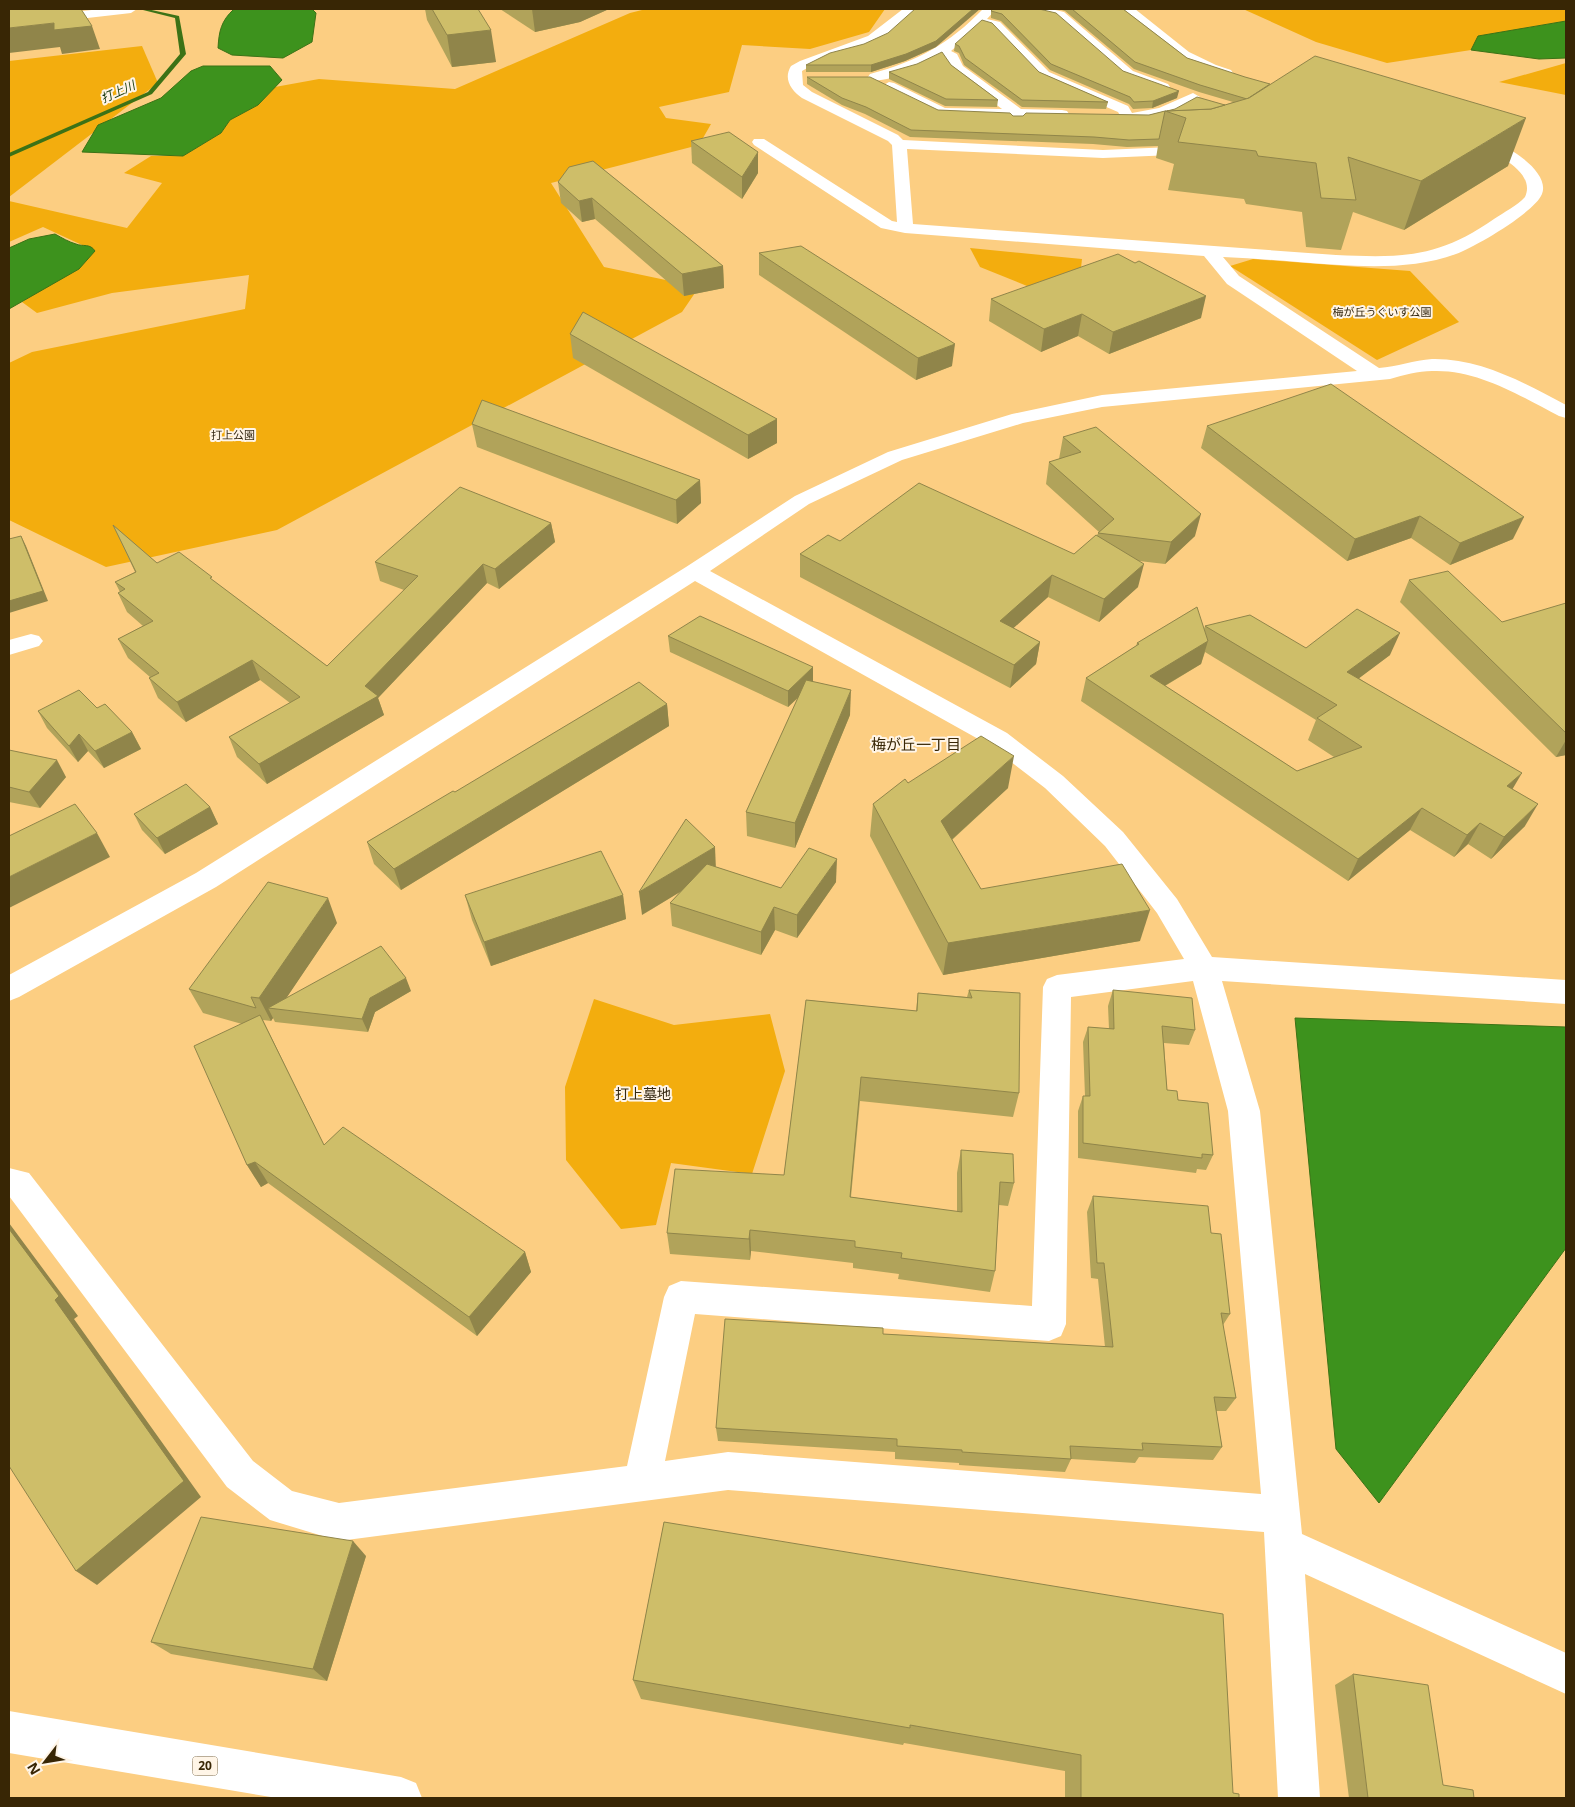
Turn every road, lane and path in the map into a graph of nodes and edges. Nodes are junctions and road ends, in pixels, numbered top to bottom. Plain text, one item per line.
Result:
1 (131, 9) edge
2 (910, 9) edge
3 (990, 9) edge
4 (1037, 9) edge
5 (1128, 9) edge
6 (978, 21) junction
7 (9, 23) edge
8 (942, 52) junction
9 (1237, 76) edge
10 (793, 78) junction
11 (813, 78) edge
12 (1017, 113) junction
13 (1073, 115) edge
14 (1100, 116) edge
15 (1128, 117) junction
16 (1464, 138) edge
17 (1018, 140) junction
18 (760, 142) dead end
19 (899, 144) junction
20 (1209, 148) edge
21 (905, 228) junction
22 (1209, 251) junction
23 (1375, 374) junction
24 (1566, 412) edge
25 (694, 572) junction
26 (31, 641) dead end
27 (9, 648) edge
28 (1204, 968) junction
29 (9, 989) edge
30 (1566, 992) edge
31 (9, 1182) edge
32 (642, 1482) junction
33 (1283, 1530) junction
34 (1566, 1674) edge
35 (9, 1732) edge
36 (400, 1798) edge
37 (1299, 1798) edge

1 - 7 street
2 - 10 street
3 - 6 street
4 - 15 street
5 - 9 street
6 - 8 street
6 - 15 street
8 - 12 street
8 - 12 street
10 - 11 street
10 - 19 street
12 - 13 street
12 - 17 street
14 - 15 street
16 - 22 street
17 - 19 street
17 - 20 street
18 - 21 street
19 - 21 street
21 - 22 street
22 - 23 street
23 - 24 street
23 - 25 street
25 - 28 street
25 - 29 street
26 - 27 street
28 - 30 street
28 - 32 street
28 - 33 street
31 - 32 street
32 - 33 street
33 - 34 street
33 - 37 street
35 - 36 street, 20

